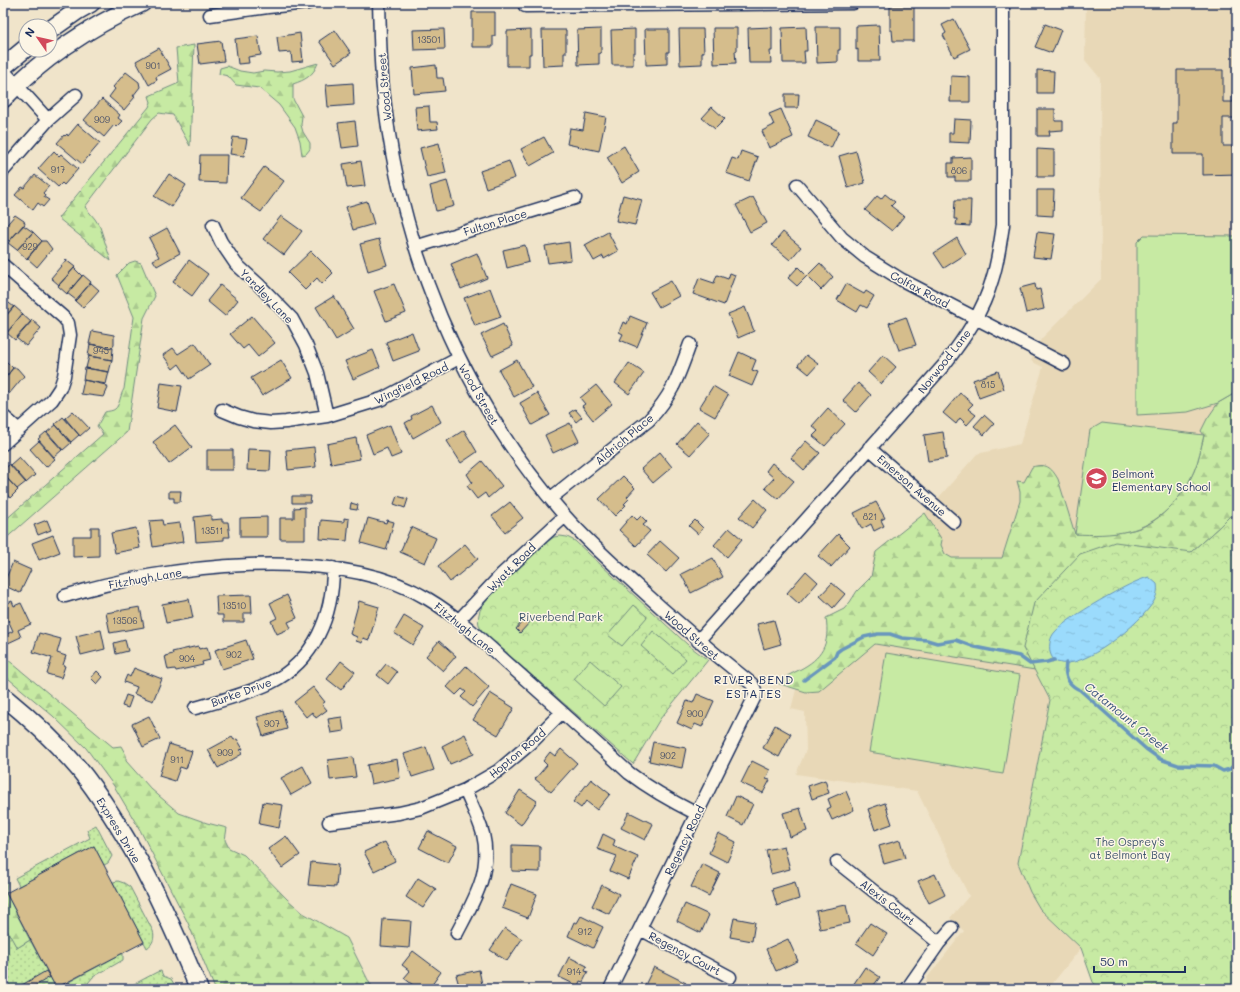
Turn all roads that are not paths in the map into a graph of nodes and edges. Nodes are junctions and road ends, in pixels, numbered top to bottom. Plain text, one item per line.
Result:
1 (91, 3) edge
2 (142, 3) edge
3 (308, 3) edge
4 (379, 3) edge
5 (853, 3) edge
6 (1003, 3) edge
7 (684, 4) edge
8 (525, 6) dead end
9 (210, 15) dead end
10 (58, 24) edge
11 (18, 55) edge
12 (3, 67) edge
13 (3, 70) edge
14 (16, 86) junction
15 (76, 95) dead end
16 (3, 99) edge
17 (48, 120) junction
18 (3, 171) edge
19 (797, 186) dead end
20 (575, 198) dead end
21 (213, 225) dead end
22 (415, 247) junction
23 (3, 265) edge
24 (976, 318) junction
25 (690, 344) dead end
26 (459, 358) junction
27 (1064, 364) dead end
28 (222, 410) dead end
29 (3, 416) edge
30 (327, 416) junction
31 (19, 430) junction
32 (3, 444) edge
33 (869, 448) junction
34 (551, 498) junction
35 (565, 516) junction
36 (954, 522) dead end
37 (333, 568) junction
38 (65, 596) dead end
39 (459, 620) junction
40 (698, 641) junction
41 (755, 690) joint
42 (3, 696) edge
43 (195, 708) dead end
44 (562, 712) junction
45 (465, 790) junction
46 (696, 814) junction
47 (329, 822) dead end
48 (837, 862) dead end
49 (952, 928) dead end
50 (640, 929) junction
51 (457, 933) dead end
52 (939, 943) junction
53 (730, 976) dead end
54 (199, 989) edge
55 (610, 989) edge
56 (907, 989) edge

1 - 10 street
2 - 14 street
3 - 9 street
4 - 22 street, Wood Street
5 - 7 street
6 - 24 street, Norwood Lane
7 - 8 street
11 - 12 street
13 - 14 street
14 - 16 street
14 - 17 street
15 - 17 street
17 - 18 street
19 - 24 street, Colfax Road
20 - 22 street, Fulton Place
21 - 30 street, Yardley Lane
22 - 26 street, Wood Street
23 - 31 street
24 - 27 street, Colfax Road
24 - 33 street, Norwood Lane
25 - 34 street, Aldrich Place
26 - 30 street, Wingfield Road
26 - 34 street, Wood Street
28 - 30 street, Wingfield Road
29 - 31 street
31 - 32 street
33 - 36 street, Emerson Avenue
33 - 40 street, Norwood Lane
34 - 35 street, Wood Street
35 - 39 street, Wyatt Road
35 - 40 street, Wood Street
37 - 38 street, Fitzhugh Lane
37 - 39 street, Fitzhugh Lane
37 - 43 street, Burke Drive
39 - 44 street, Fitzhugh Lane
40 - 41 street, Wood Street
41 - 46 street, Regency Road
42 - 54 street, Express Drive
44 - 45 street, Hopton Road
44 - 46 street, Fitzhugh Lane
45 - 47 street, Hopton Road
45 - 51 street
46 - 50 street, Regency Road
48 - 52 street, Alexis Court
49 - 52 street
50 - 53 street, Regency Court
50 - 55 street, Regency Road
52 - 56 street

